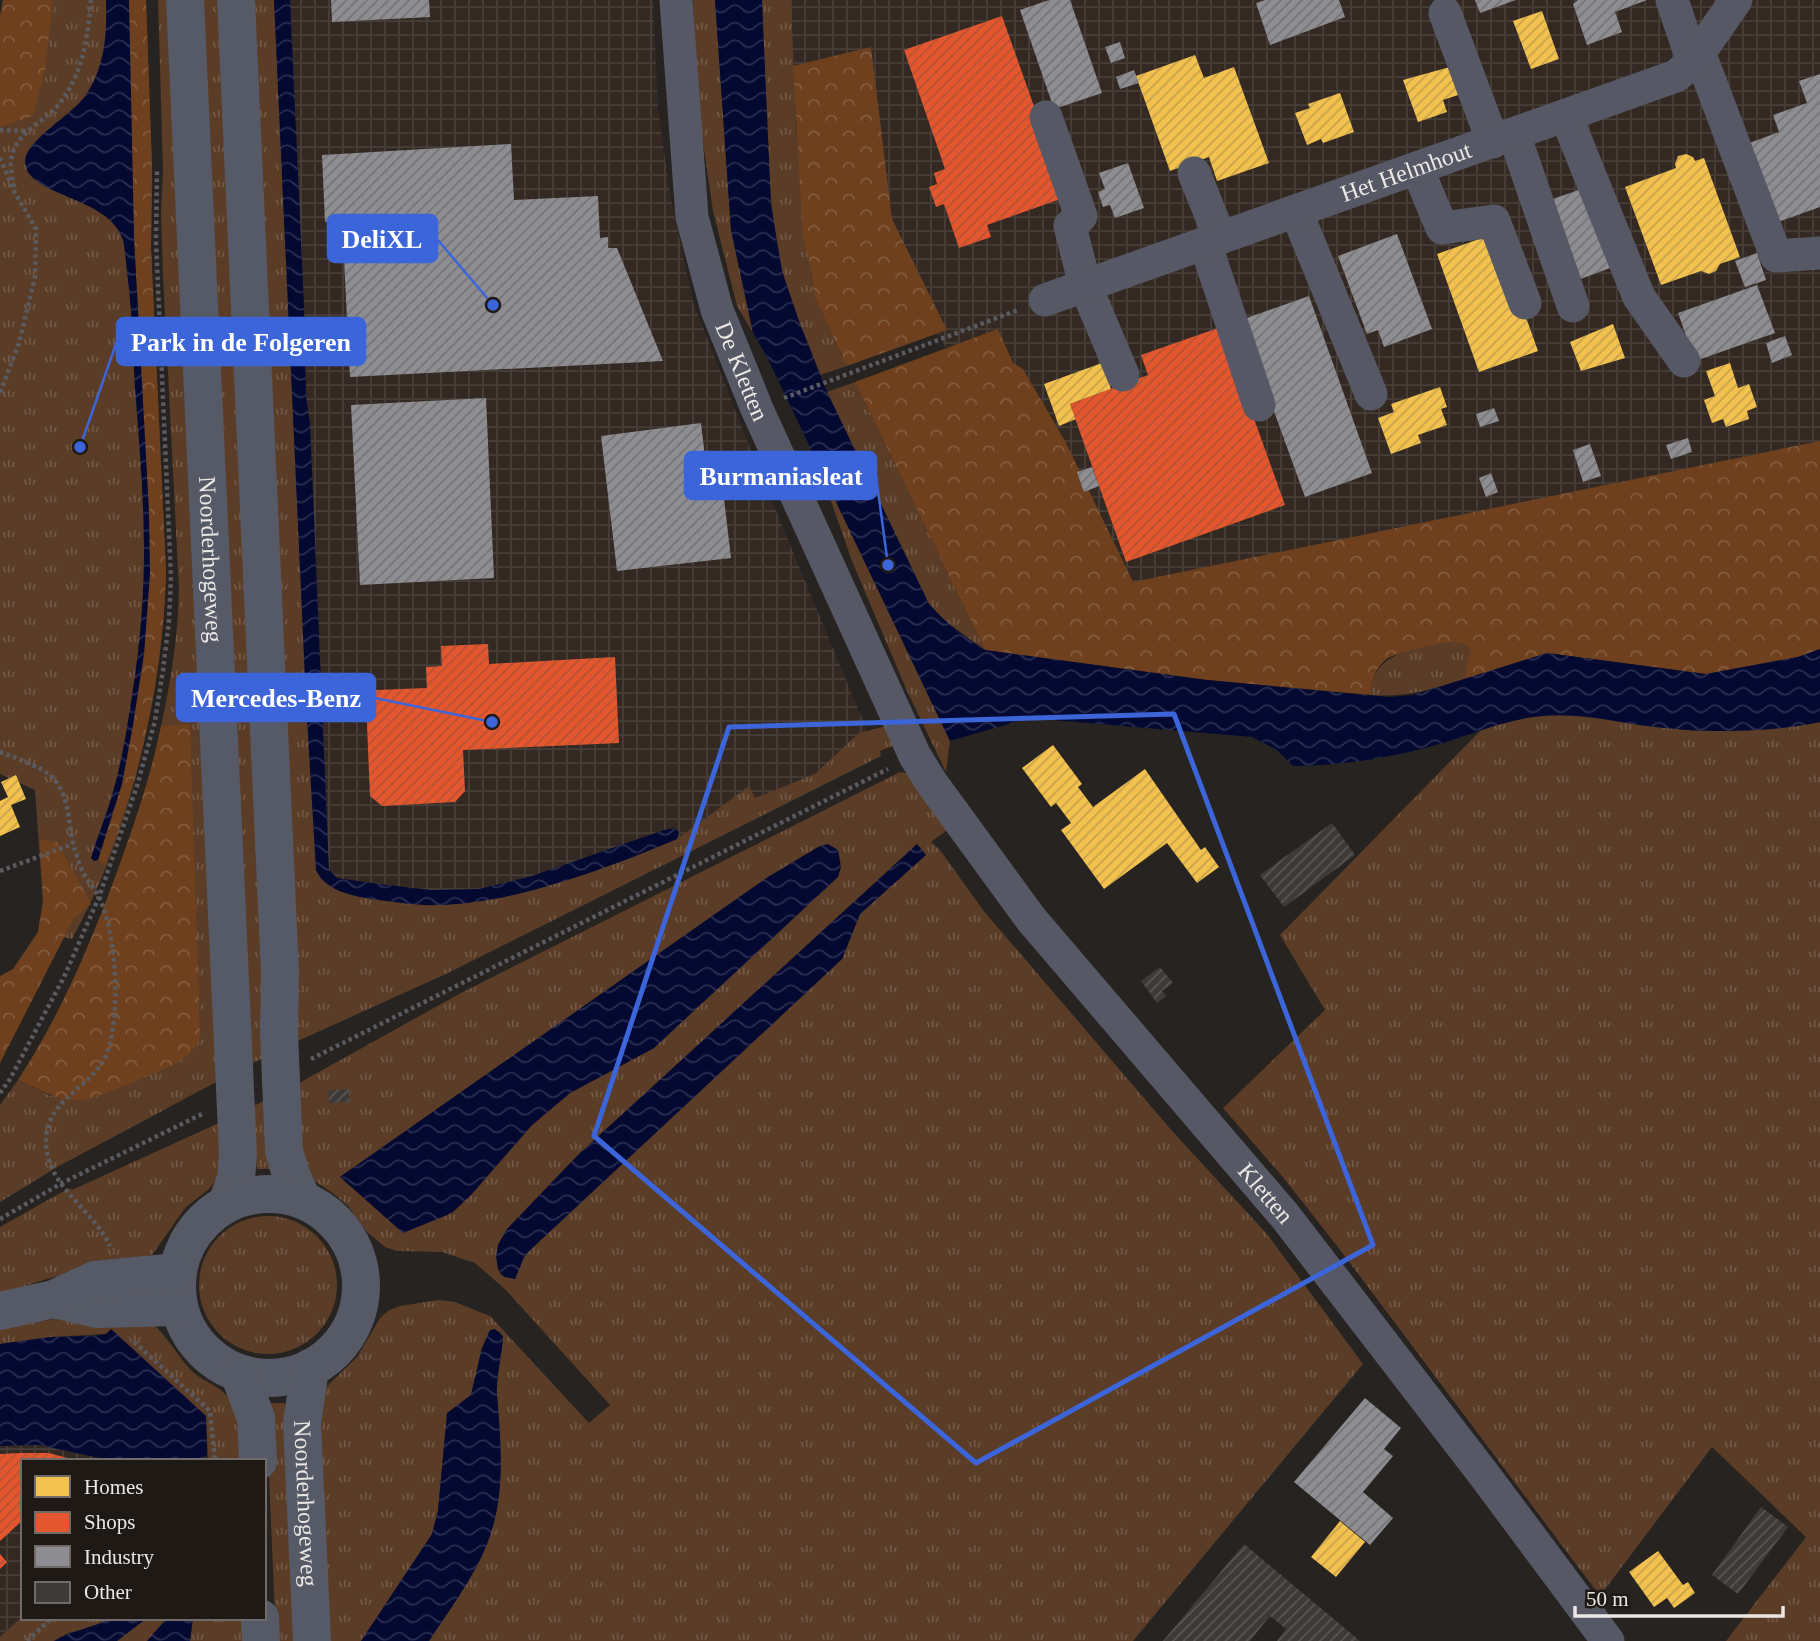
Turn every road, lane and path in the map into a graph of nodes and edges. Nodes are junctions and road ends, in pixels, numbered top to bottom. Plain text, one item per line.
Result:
1 (91, 0) edge
2 (185, 0) edge
3 (236, 0) edge
4 (676, 0) edge
5 (1672, 0) edge
6 (1736, 0) edge
7 (1445, 13) dead end
8 (1696, 57) junction
9 (1566, 116) junction
10 (1046, 117) dead end
11 (0, 130) edge
12 (27, 131) junction
13 (1503, 138) junction
14 (0, 158) edge
15 (157, 160) dead end
16 (1417, 168) junction
17 (1194, 173) dead end
18 (14, 191) junction
19 (1296, 211) junction
20 (1212, 241) junction
21 (1820, 253) edge
22 (1086, 285) junction
23 (1045, 300) joint
24 (1525, 303) dead end
25 (1573, 306) dead end
26 (1684, 361) dead end
27 (1123, 374) dead end
28 (0, 393) edge
29 (1371, 394) dead end
30 (784, 398) dead end
31 (1259, 405) dead end
32 (0, 752) edge
33 (915, 756) junction
34 (73, 844) junction
35 (0, 871) edge
36 (99, 897) junction
37 (310, 1060) dead end
38 (0, 1093) edge
39 (206, 1112) dead end
40 (62, 1183) junction
41 (302, 1199) junction
42 (227, 1203) junction
43 (0, 1219) edge
44 (178, 1290) junction
45 (116, 1294) junction
46 (0, 1311) edge
47 (310, 1368) junction
48 (239, 1373) junction
49 (215, 1459) edge
50 (258, 1459) edge
51 (50, 1620) edge
52 (260, 1620) edge
53 (27, 1641) edge
54 (261, 1641) edge
55 (312, 1641) edge
56 (1608, 1641) edge

1 - 12 path
2 - 42 main road, Noorderhogeweg
3 - 41 main road, Noorderhogeweg
4 - 33 street, De Kletten
5 - 8 street
6 - 8 street, Het Helmhout
7 - 13 street
8 - 9 street, Het Helmhout
8 - 21 street
9 - 13 street, Het Helmhout
9 - 26 street
10 - 22 street
11 - 12 path
12 - 18 path
13 - 16 street, Het Helmhout
13 - 25 street
14 - 18 path
15 - 36 path, Noorderhogeweg
16 - 19 street, Het Helmhout
16 - 24 street
17 - 20 street
18 - 28 path
19 - 20 street, Het Helmhout
19 - 29 street
20 - 22 street, Het Helmhout
20 - 31 street
22 - 23 street, Het Helmhout
22 - 27 street
23 - 30 path
32 - 34 path
33 - 37 path
33 - 56 street, Kletten
34 - 35 path
34 - 36 path
36 - 38 path, Noorderhogeweg
36 - 40 path
39 - 40 path
40 - 43 path
40 - 45 path
41 - 42 main road
41 - 47 main road
42 - 44 main road
44 - 45 main road
44 - 48 main road
45 - 46 main road
45 - 49 path
47 - 48 main road
47 - 55 main road, Noorderhogeweg
48 - 50 main road, Noorderhogeweg
51 - 53 path
52 - 54 main road

